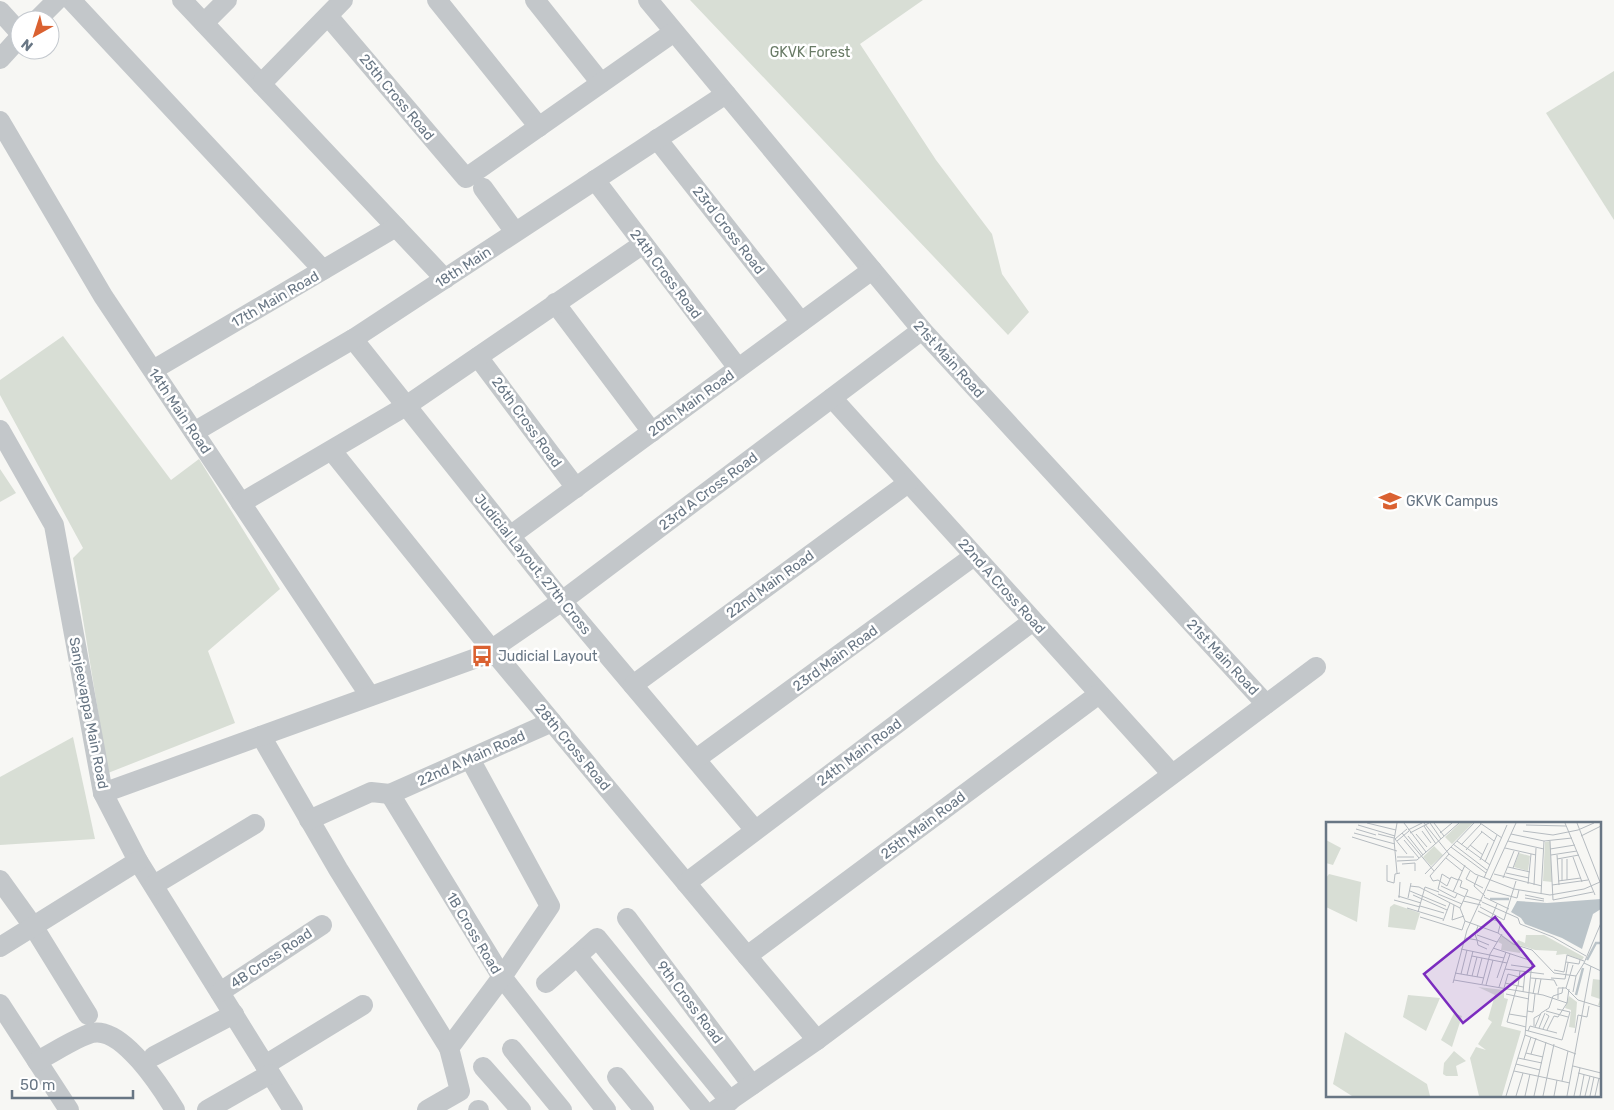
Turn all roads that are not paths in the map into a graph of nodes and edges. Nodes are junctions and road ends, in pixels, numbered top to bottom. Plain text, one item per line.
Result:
1 (57, 0) edge
2 (71, 0) edge
3 (182, 0) edge
4 (227, 0) edge
5 (343, 0) edge
6 (437, 0) edge
7 (535, 0) edge
8 (648, 0) edge
9 (47, 10) edge
10 (0, 11) edge
11 (328, 16) junction
12 (10, 22) edge
13 (204, 23) junction
14 (674, 32) junction
15 (10, 48) edge
16 (0, 59) edge
17 (602, 83) junction
18 (261, 84) junction
19 (726, 94) junction
20 (0, 121) edge
21 (539, 127) junction
22 (657, 139) junction
23 (595, 180) junction
24 (474, 183) junction
25 (396, 227) junction
26 (516, 232) junction
27 (643, 244) junction
28 (323, 270) junction
29 (872, 270) junction
30 (445, 279) junction
31 (555, 303) junction
32 (802, 322) junction
33 (922, 330) junction
34 (353, 339) junction
35 (478, 357) junction
36 (738, 368) junction
37 (153, 370) junction
38 (832, 398) junction
39 (406, 406) junction
40 (0, 430) edge
41 (194, 432) junction
42 (652, 432) junction
43 (332, 451) junction
44 (908, 482) junction
45 (576, 488) junction
46 (241, 503) junction
47 (510, 536) junction
48 (974, 556) junction
49 (562, 601) junction
50 (1033, 621) junction
51 (492, 650) junction
52 (1316, 667) dead end
53 (633, 685) junction
54 (1099, 694) junction
55 (370, 696) junction
56 (1266, 704) junction
57 (552, 722) junction
58 (261, 736) junction
59 (470, 759) junction
60 (696, 760) junction
61 (1172, 774) junction
62 (103, 793) junction
63 (390, 794) junction
64 (310, 820) junction
65 (255, 824) dead end
66 (756, 830) junction
67 (138, 861) junction
68 (0, 880) edge
69 (686, 883) junction
70 (154, 885) junction
71 (628, 918) dead end
72 (322, 924) dead end
73 (33, 926) junction
74 (0, 947) edge
75 (577, 956) junction
76 (747, 956) junction
77 (502, 977) junction
78 (546, 983) dead end
79 (220, 992) junction
80 (0, 1004) edge
81 (363, 1005) dead end
82 (234, 1014) junction
83 (88, 1015) dead end
84 (817, 1040) junction
85 (449, 1048) junction
86 (512, 1049) dead end
87 (154, 1056) dead end
88 (37, 1061) junction
89 (483, 1067) dead end
90 (268, 1070) junction
91 (617, 1077) dead end
92 (752, 1085) junction
93 (723, 1105) edge
94 (69, 1110) edge
95 (175, 1110) edge
96 (206, 1110) edge
97 (293, 1110) edge
98 (427, 1110) edge
99 (521, 1110) edge
100 (562, 1110) edge
101 (606, 1110) edge
102 (644, 1110) edge
103 (703, 1110) edge

1 - 9 street
2 - 28 street
3 - 13 street
4 - 13 street
5 - 11 street
6 - 21 street
7 - 17 street
8 - 14 street, 21st Main Road
10 - 12 street
11 - 18 street
11 - 24 street, 25th Cross Road
13 - 18 street
14 - 17 street
14 - 19 street, 21st Main Road
15 - 16 street
17 - 21 street
18 - 25 street
19 - 22 street, 18th Main
19 - 29 street, 21st Main Road
20 - 37 street, 14th Main Road
21 - 24 street
22 - 23 street, 18th Main
22 - 32 street, 23rd Cross Road
23 - 26 street, 18th Main
23 - 27 street, 24th Cross Road
24 - 26 street, 25th Cross Road
25 - 28 street, 17th Main Road
25 - 30 street
26 - 30 street, 18th Main
27 - 31 street
27 - 36 street, 24th Cross Road
28 - 37 street, 17th Main Road
29 - 32 street, 20th Main Road
29 - 33 street, 21st Main Road
30 - 34 street, 18th Main
31 - 35 street
31 - 42 street
32 - 36 street, 20th Main Road
33 - 38 street, 23rd A Cross Road
33 - 56 street, 21st Main Road
34 - 39 street, Judicial Layout, 27th Cross
34 - 41 street, 18th Main
35 - 39 street
35 - 45 street, 26th Cross Road
36 - 42 street, 20th Main Road
37 - 41 street, 14th Main Road
38 - 44 street, 22nd A Cross Road
38 - 49 street, 23rd A Cross Road
39 - 43 street
39 - 47 street, Judicial Layout, 27th Cross
40 - 62 street, Sanjeevappa Main Road
41 - 46 street, 14th Main Road
42 - 45 street, 20th Main Road
43 - 46 street
43 - 51 street, 28th Cross Road
44 - 48 street, 22nd A Cross Road
44 - 53 street, 22nd Main Road
45 - 47 street, 20th Main Road
46 - 55 street, 14th Main Road
47 - 49 street, Judicial Layout, 27th Cross
48 - 50 street, 22nd A Cross Road
48 - 60 street, 23rd Main Road
49 - 51 street, 23rd A Cross Road
49 - 53 street, Judicial Layout, 27th Cross
50 - 54 street, 22nd A Cross Road
50 - 66 street, 24th Main Road
51 - 55 street, 23rd A Cross Road
51 - 57 street, 28th Cross Road
52 - 56 street
53 - 60 street, Judicial Layout, 27th Cross
54 - 61 street, 22nd A Cross Road
54 - 76 street, 25th Main Road
55 - 58 street, 23rd A Cross Road
56 - 61 street
57 - 59 street, 22nd A Main Road
57 - 69 street, 28th Cross Road
58 - 62 street, 23rd A Cross Road
58 - 64 street
59 - 63 street, 22nd A Main Road
59 - 77 street
60 - 66 street, Judicial Layout, 27th Cross
61 - 84 street
62 - 67 street, Sanjeevappa Main Road
63 - 64 street
63 - 77 street, 1B Cross Road
64 - 85 street
65 - 70 street
66 - 69 street, 24th Main Road
67 - 70 street, Sanjeevappa Main Road
67 - 73 street
68 - 73 street
69 - 76 street, 28th Cross Road
70 - 79 street, Sanjeevappa Main Road
71 - 92 street, 9th Cross Road
72 - 79 street, 4B Cross Road
73 - 74 street
73 - 83 street
75 - 78 street
75 - 93 street
75 - 103 street
76 - 84 street, 28th Cross Road
77 - 85 street, 1B Cross Road
77 - 101 street
79 - 82 street, Sanjeevappa Main Road
80 - 88 street
81 - 90 street
82 - 87 street
82 - 90 street, Sanjeevappa Main Road
84 - 92 street
85 - 98 street
86 - 100 street
88 - 94 street
88 - 95 street
89 - 99 street
90 - 96 street
90 - 97 street, Sanjeevappa Main Road
91 - 102 street
92 - 93 street

